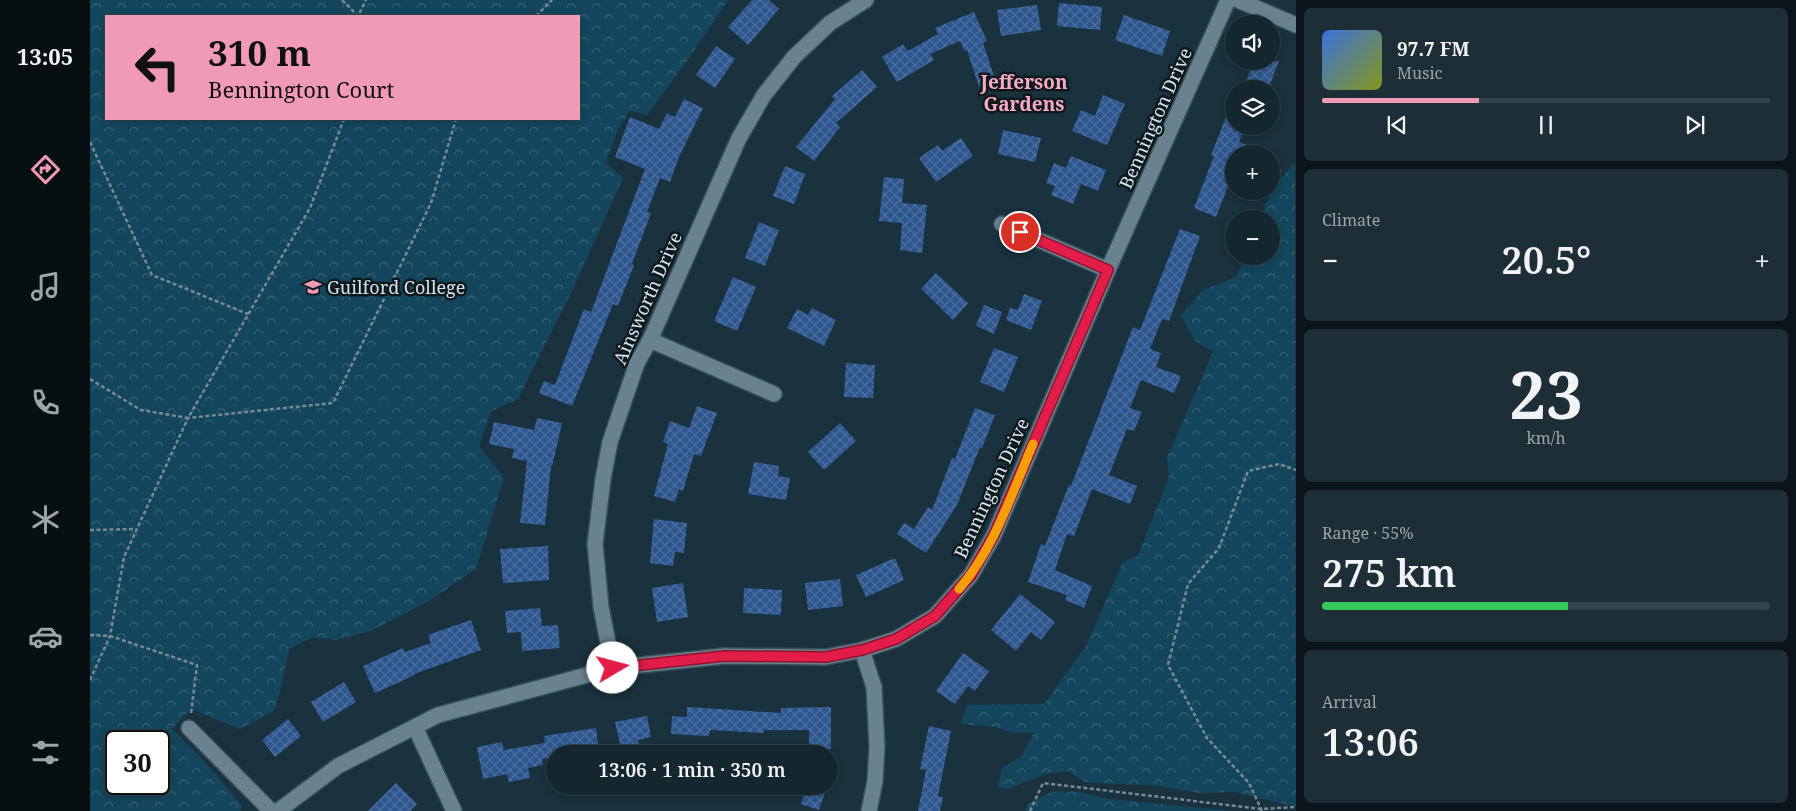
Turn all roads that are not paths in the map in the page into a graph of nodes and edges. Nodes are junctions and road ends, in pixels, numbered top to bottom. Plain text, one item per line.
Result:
1 (866, 0) edge
2 (1228, 0) edge
3 (1238, 0) edge
4 (1296, 25) edge
5 (1002, 224) dead end
6 (1108, 270) junction
7 (650, 340) junction
8 (774, 394) dead end
9 (862, 650) junction
10 (613, 668) junction
11 (414, 727) junction
12 (189, 728) road end
13 (271, 811) edge
14 (278, 811) edge
15 (454, 811) edge
16 (869, 811) edge

1 - 7 street, Ainsworth Drive
2 - 6 street, Bennington Drive
3 - 4 street
5 - 6 street
6 - 9 street, Bennington Drive
7 - 8 street
7 - 10 street, Ainsworth Drive
9 - 10 street, Bennington Drive
9 - 16 street
10 - 11 street, Bennington Drive
11 - 14 street, Bennington Drive
11 - 15 street
12 - 13 street

